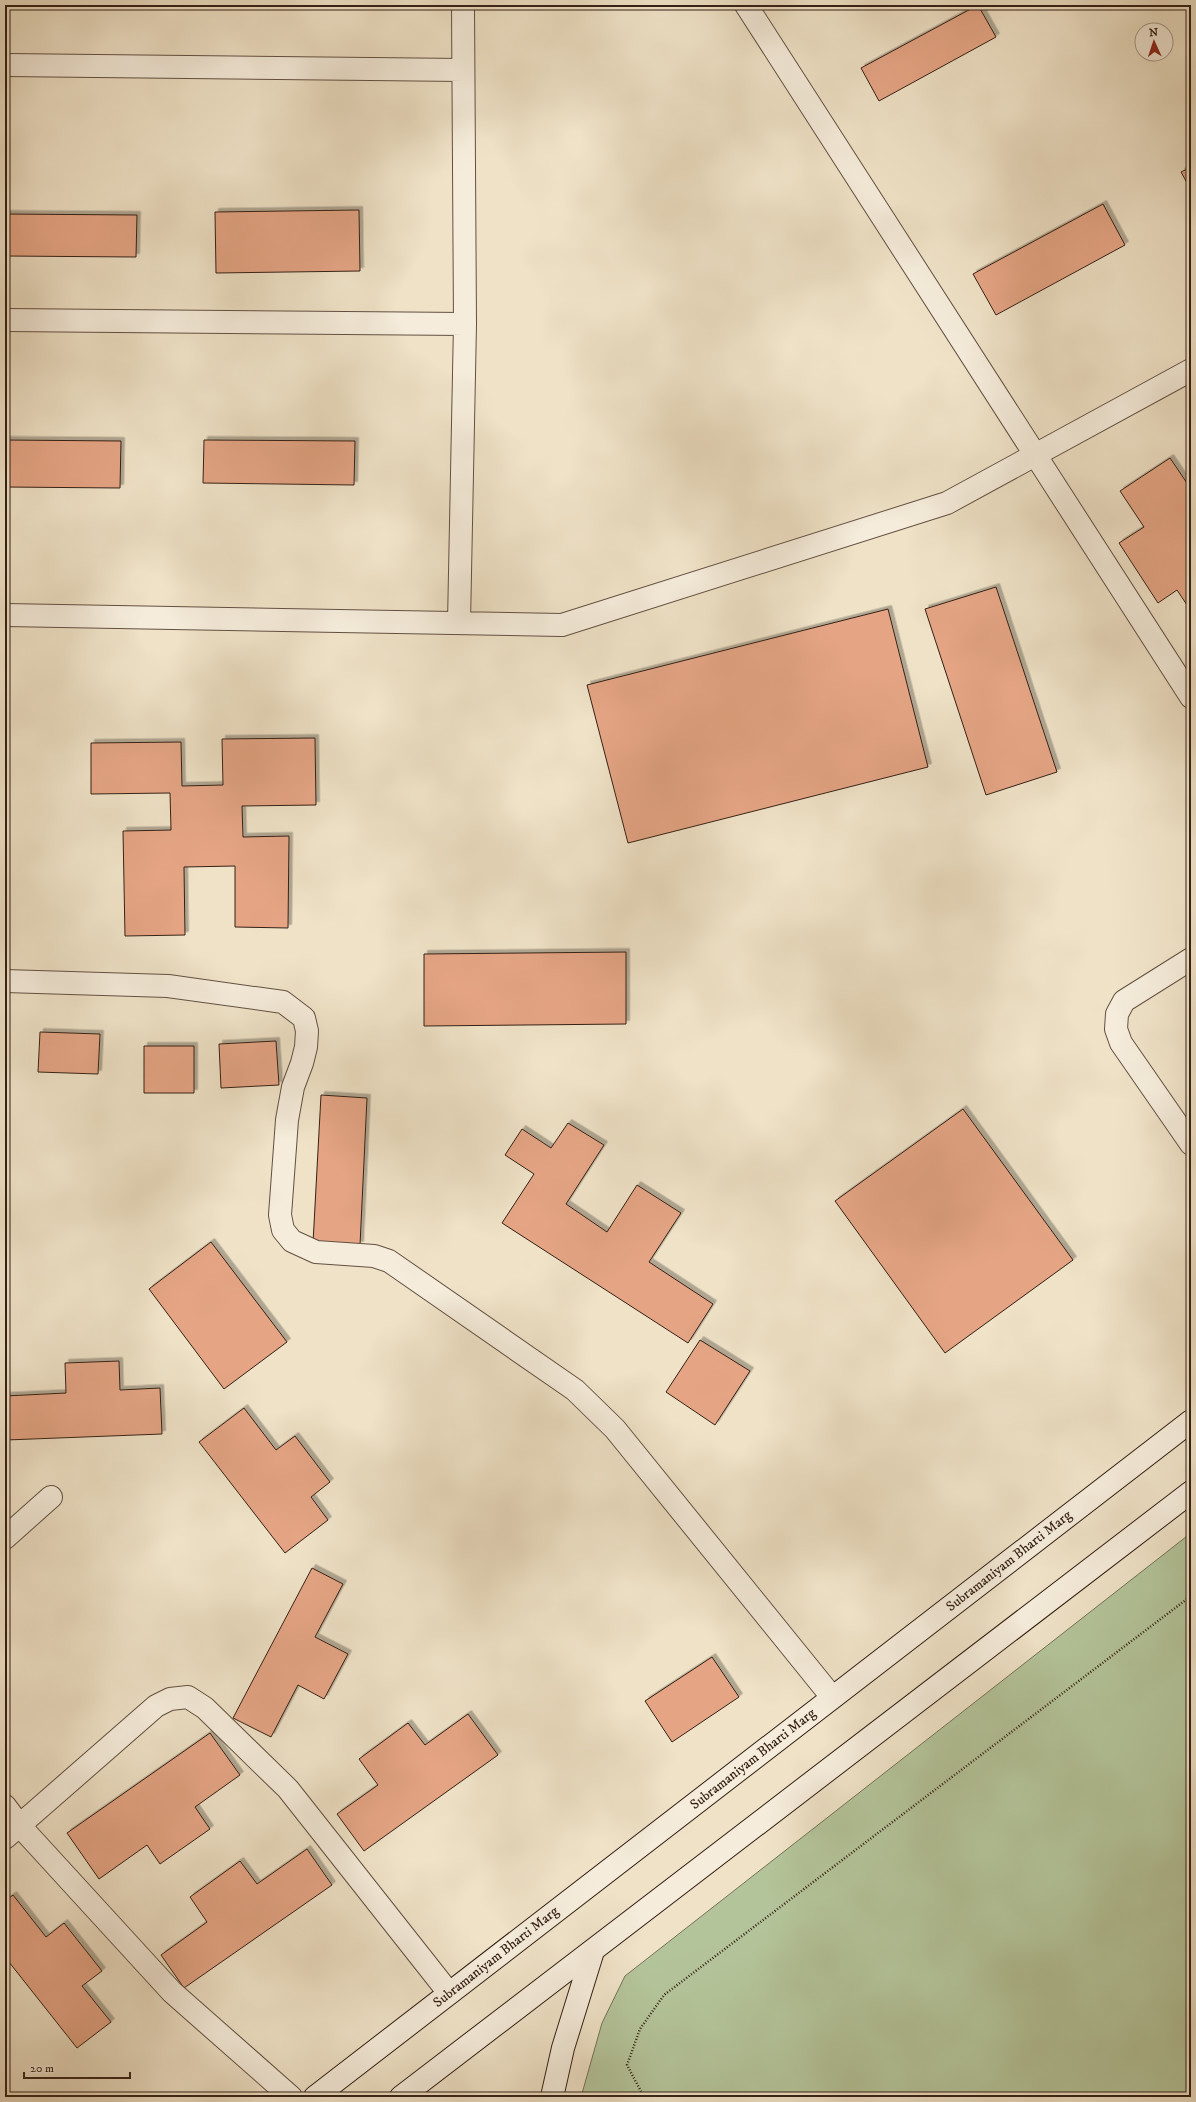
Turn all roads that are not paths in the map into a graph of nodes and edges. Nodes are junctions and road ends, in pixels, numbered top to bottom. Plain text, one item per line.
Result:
1 (463, 5) edge
2 (746, 5) edge
3 (5, 65) edge
4 (463, 70) junction
5 (5, 320) edge
6 (465, 324) junction
7 (1191, 370) edge
8 (1036, 456) junction
9 (5, 616) edge
10 (459, 623) junction
11 (1191, 697) edge
12 (1191, 959) edge
13 (5, 981) edge
14 (1191, 1144) edge
15 (1191, 1421) edge
16 (1191, 1492) edge
17 (51, 1497) dead end
18 (5, 1538) edge
19 (832, 1697) junction
20 (5, 1806) edge
21 (12, 1832) edge
22 (594, 1951) junction
23 (450, 1993) junction
24 (325, 2094) edge
25 (290, 2097) edge
26 (401, 2097) edge
27 (552, 2097) edge

1 - 4 street
2 - 8 street
3 - 4 street
4 - 6 street
5 - 6 street
6 - 10 street
7 - 8 street
8 - 10 street
8 - 11 street
9 - 10 street
12 - 14 street
13 - 19 street
15 - 19 street, Subramaniyam Bharti Marg
16 - 22 street
17 - 18 street
19 - 23 street, Subramaniyam Bharti Marg
20 - 21 street
21 - 23 street
21 - 25 street
22 - 26 street
22 - 27 street
23 - 24 street, Subramaniyam Bharti Marg

